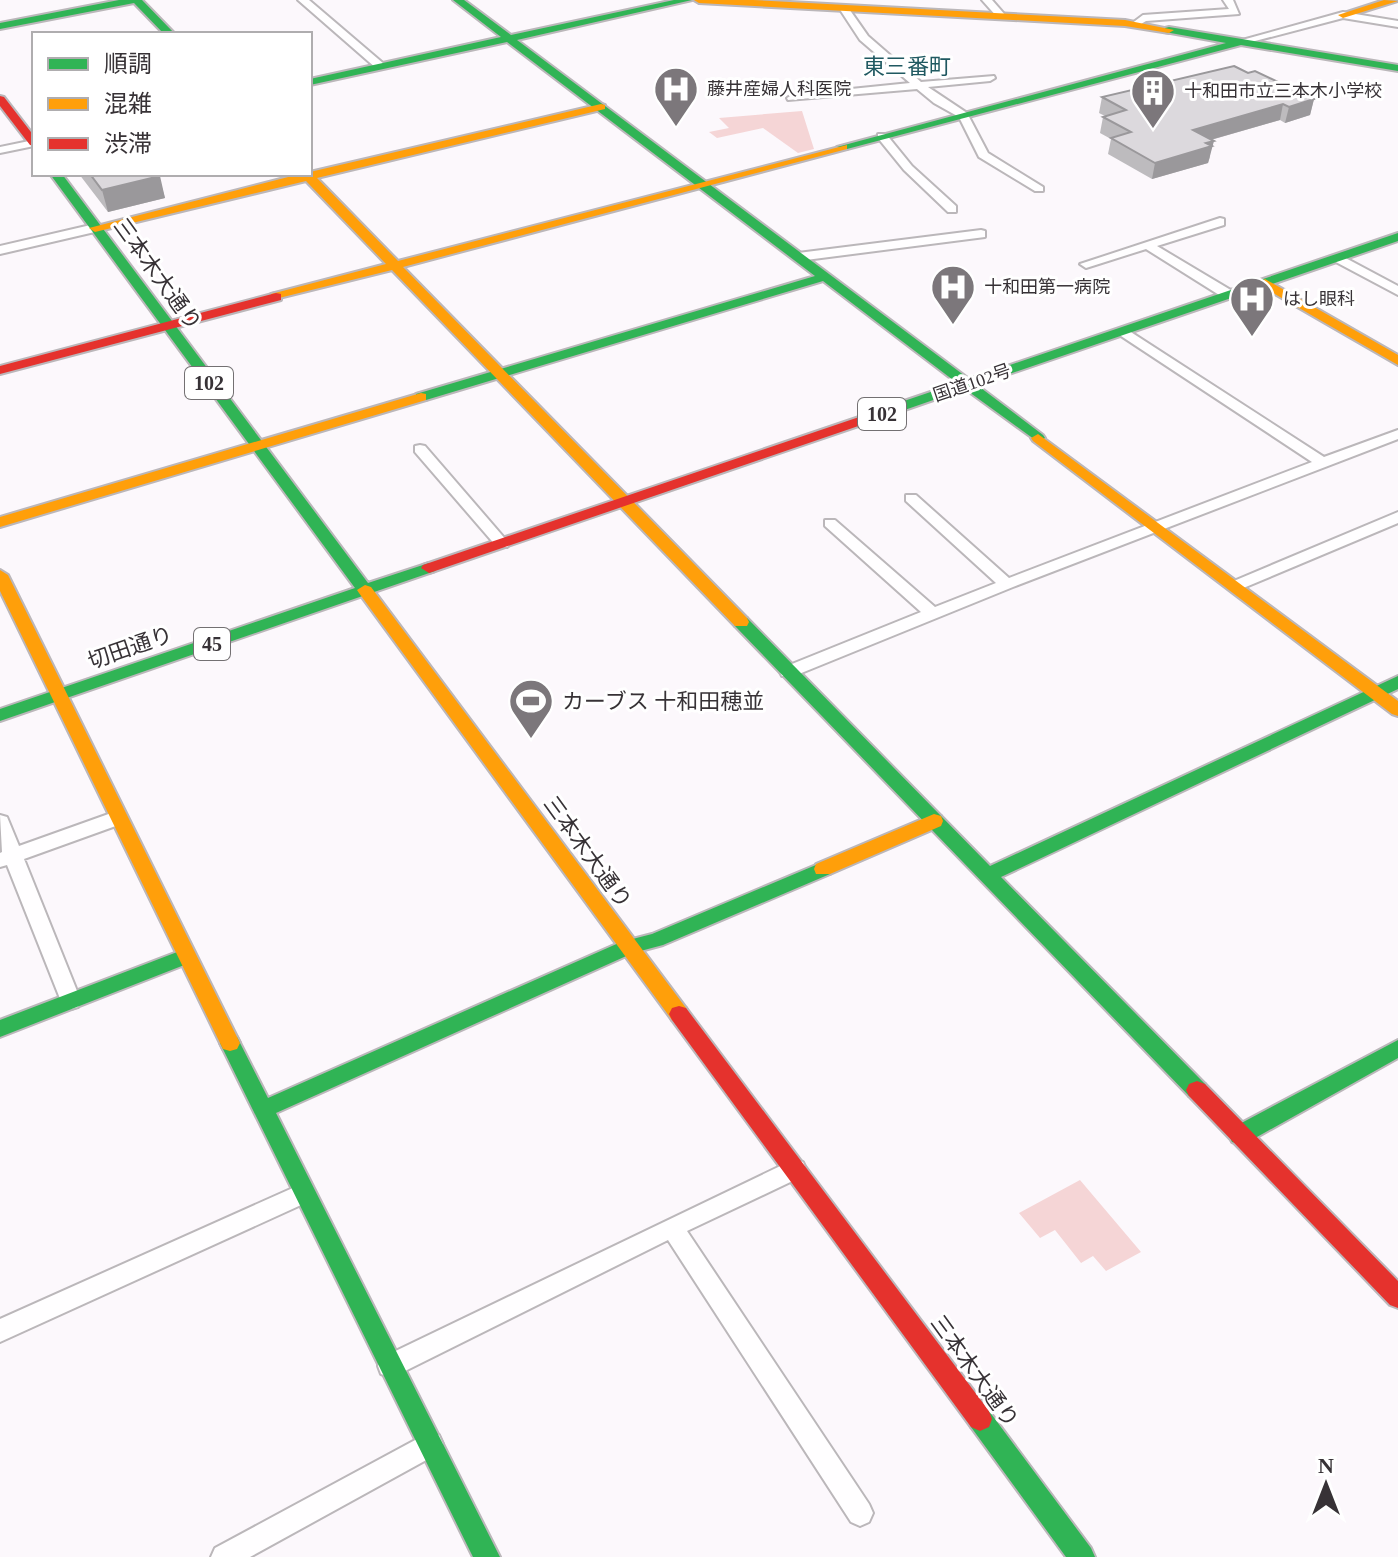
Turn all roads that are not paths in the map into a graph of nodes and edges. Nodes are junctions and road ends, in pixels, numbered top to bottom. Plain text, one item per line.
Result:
1 (136, 0) edge
2 (303, 0) edge
3 (458, 0) edge
4 (687, 0) edge
5 (699, 0) edge
6 (987, 0) edge
7 (1228, 0) edge
8 (1394, 0) edge
9 (844, 8) junction
10 (1333, 14) junction
11 (1001, 16) junction
12 (1136, 24) junction
13 (1398, 24) edge
14 (0, 26) edge
15 (168, 32) edge
16 (509, 38) junction
17 (1240, 42) junction
18 (380, 66) junction
19 (1398, 68) edge
20 (990, 78) dead end
21 (312, 82) edge
22 (915, 83) junction
23 (792, 98) dead end
24 (0, 99) edge
25 (601, 107) junction
26 (963, 115) junction
27 (882, 136) junction
28 (32, 140) edge
29 (32, 143) edge
30 (0, 150) edge
31 (312, 174) edge
32 (57, 176) edge
33 (303, 176) edge
34 (308, 176) edge
35 (702, 184) junction
36 (1039, 189) dead end
37 (952, 209) dead end
38 (1220, 222) dead end
39 (95, 228) junction
40 (981, 234) dead end
41 (1398, 237) edge
42 (1148, 245) junction
43 (0, 250) edge
44 (798, 257) junction
45 (1338, 258) junction
46 (1086, 264) dead end
47 (396, 266) junction
48 (824, 277) junction
49 (1265, 283) junction
50 (1398, 291) edge
51 (1229, 295) junction
52 (167, 326) junction
53 (1123, 331) junction
54 (1398, 361) edge
55 (0, 370) edge
56 (501, 373) junction
57 (968, 384) junction
58 (1398, 434) edge
59 (256, 446) junction
60 (420, 449) dead end
61 (1323, 463) junction
62 (911, 498) dead end
63 (624, 501) junction
64 (1398, 517) edge
65 (0, 522) edge
66 (830, 523) dead end
67 (1157, 528) junction
68 (502, 544) junction
69 (0, 575) edge
70 (1007, 584) junction
71 (1235, 586) junction
72 (365, 590) junction
73 (933, 614) junction
74 (788, 672) junction
75 (1398, 682) edge
76 (1375, 692) junction
77 (58, 696) junction
78 (1398, 710) edge
79 (0, 715) edge
80 (117, 818) junction
81 (934, 821) junction
82 (0, 822) edge
83 (7, 857) edge
84 (988, 875) junction
85 (628, 947) junction
86 (185, 957) junction
87 (71, 1001) junction
88 (0, 1029) edge
89 (1397, 1050) edge
90 (264, 1109) junction
91 (1240, 1135) junction
92 (795, 1169) junction
93 (304, 1193) junction
94 (672, 1227) junction
95 (1398, 1297) edge
96 (0, 1331) edge
97 (390, 1366) junction
98 (430, 1444) junction
99 (860, 1513) dead end
100 (224, 1557) edge
101 (487, 1557) edge
102 (1082, 1557) edge

1 - 14 main road
1 - 15 main road
2 - 18 street
3 - 16 main road
4 - 16 main road
5 - 9 main road
6 - 11 street
7 - 12 street
8 - 10 main road
9 - 11 main road
9 - 22 street
10 - 13 street
10 - 17 street
11 - 12 main road
12 - 17 main road
16 - 18 main road
16 - 25 main road
17 - 19 main road
17 - 26 main road
18 - 21 main road
20 - 22 street
22 - 23 street
22 - 26 street
24 - 28 main road
25 - 31 main road
25 - 35 main road
26 - 27 main road
26 - 36 street
27 - 35 main road
27 - 37 street
29 - 30 street
32 - 39 main road, 三本木大通り / 102
33 - 39 main road
34 - 47 main road
35 - 44 main road
35 - 47 main road
38 - 42 street
39 - 43 street
39 - 52 main road, 三本木大通り / 102
40 - 44 street
41 - 45 main road, 国道102号 / 102
42 - 46 street
42 - 51 street
44 - 48 main road
45 - 49 main road, 国道102号 / 102
45 - 50 street
47 - 52 main road
47 - 56 main road
48 - 56 main road
48 - 57 main road
49 - 51 main road, 国道102号 / 102
49 - 54 main road
51 - 53 main road, 国道102号 / 102
52 - 55 main road
52 - 59 main road, 三本木大通り / 102
53 - 57 main road, 国道102号 / 102
53 - 61 street
56 - 59 main road
56 - 63 main road
57 - 63 main road, 国道102号 / 102
57 - 67 main road
58 - 61 street
59 - 65 main road
59 - 72 main road, 三本木大通り / 102
60 - 68 street
61 - 67 street
62 - 70 street
63 - 68 main road, 国道102号 / 102
63 - 74 main road
64 - 71 street
66 - 73 street
67 - 70 street
67 - 71 main road
68 - 72 main road, 国道102号 / 102
69 - 77 main road
70 - 73 street
71 - 76 main road
72 - 77 main road, 切田通り / 45
72 - 85 main road, 三本木大通り
73 - 74 street
74 - 81 main road
75 - 76 main road
76 - 78 main road
76 - 84 main road
77 - 79 main road, 切田通り / 45
77 - 80 main road
80 - 83 street
80 - 86 main road
81 - 84 main road
81 - 85 main road
82 - 83 street
83 - 87 street
84 - 91 main road
85 - 90 main road
85 - 92 main road, 三本木大通り
86 - 87 main road
86 - 90 main road
87 - 88 main road
89 - 91 main road
90 - 93 main road
91 - 95 main road
92 - 94 street
92 - 102 main road, 三本木大通り
93 - 96 street
93 - 97 main road
94 - 97 street
94 - 99 street
97 - 98 main road
98 - 100 street
98 - 101 main road

